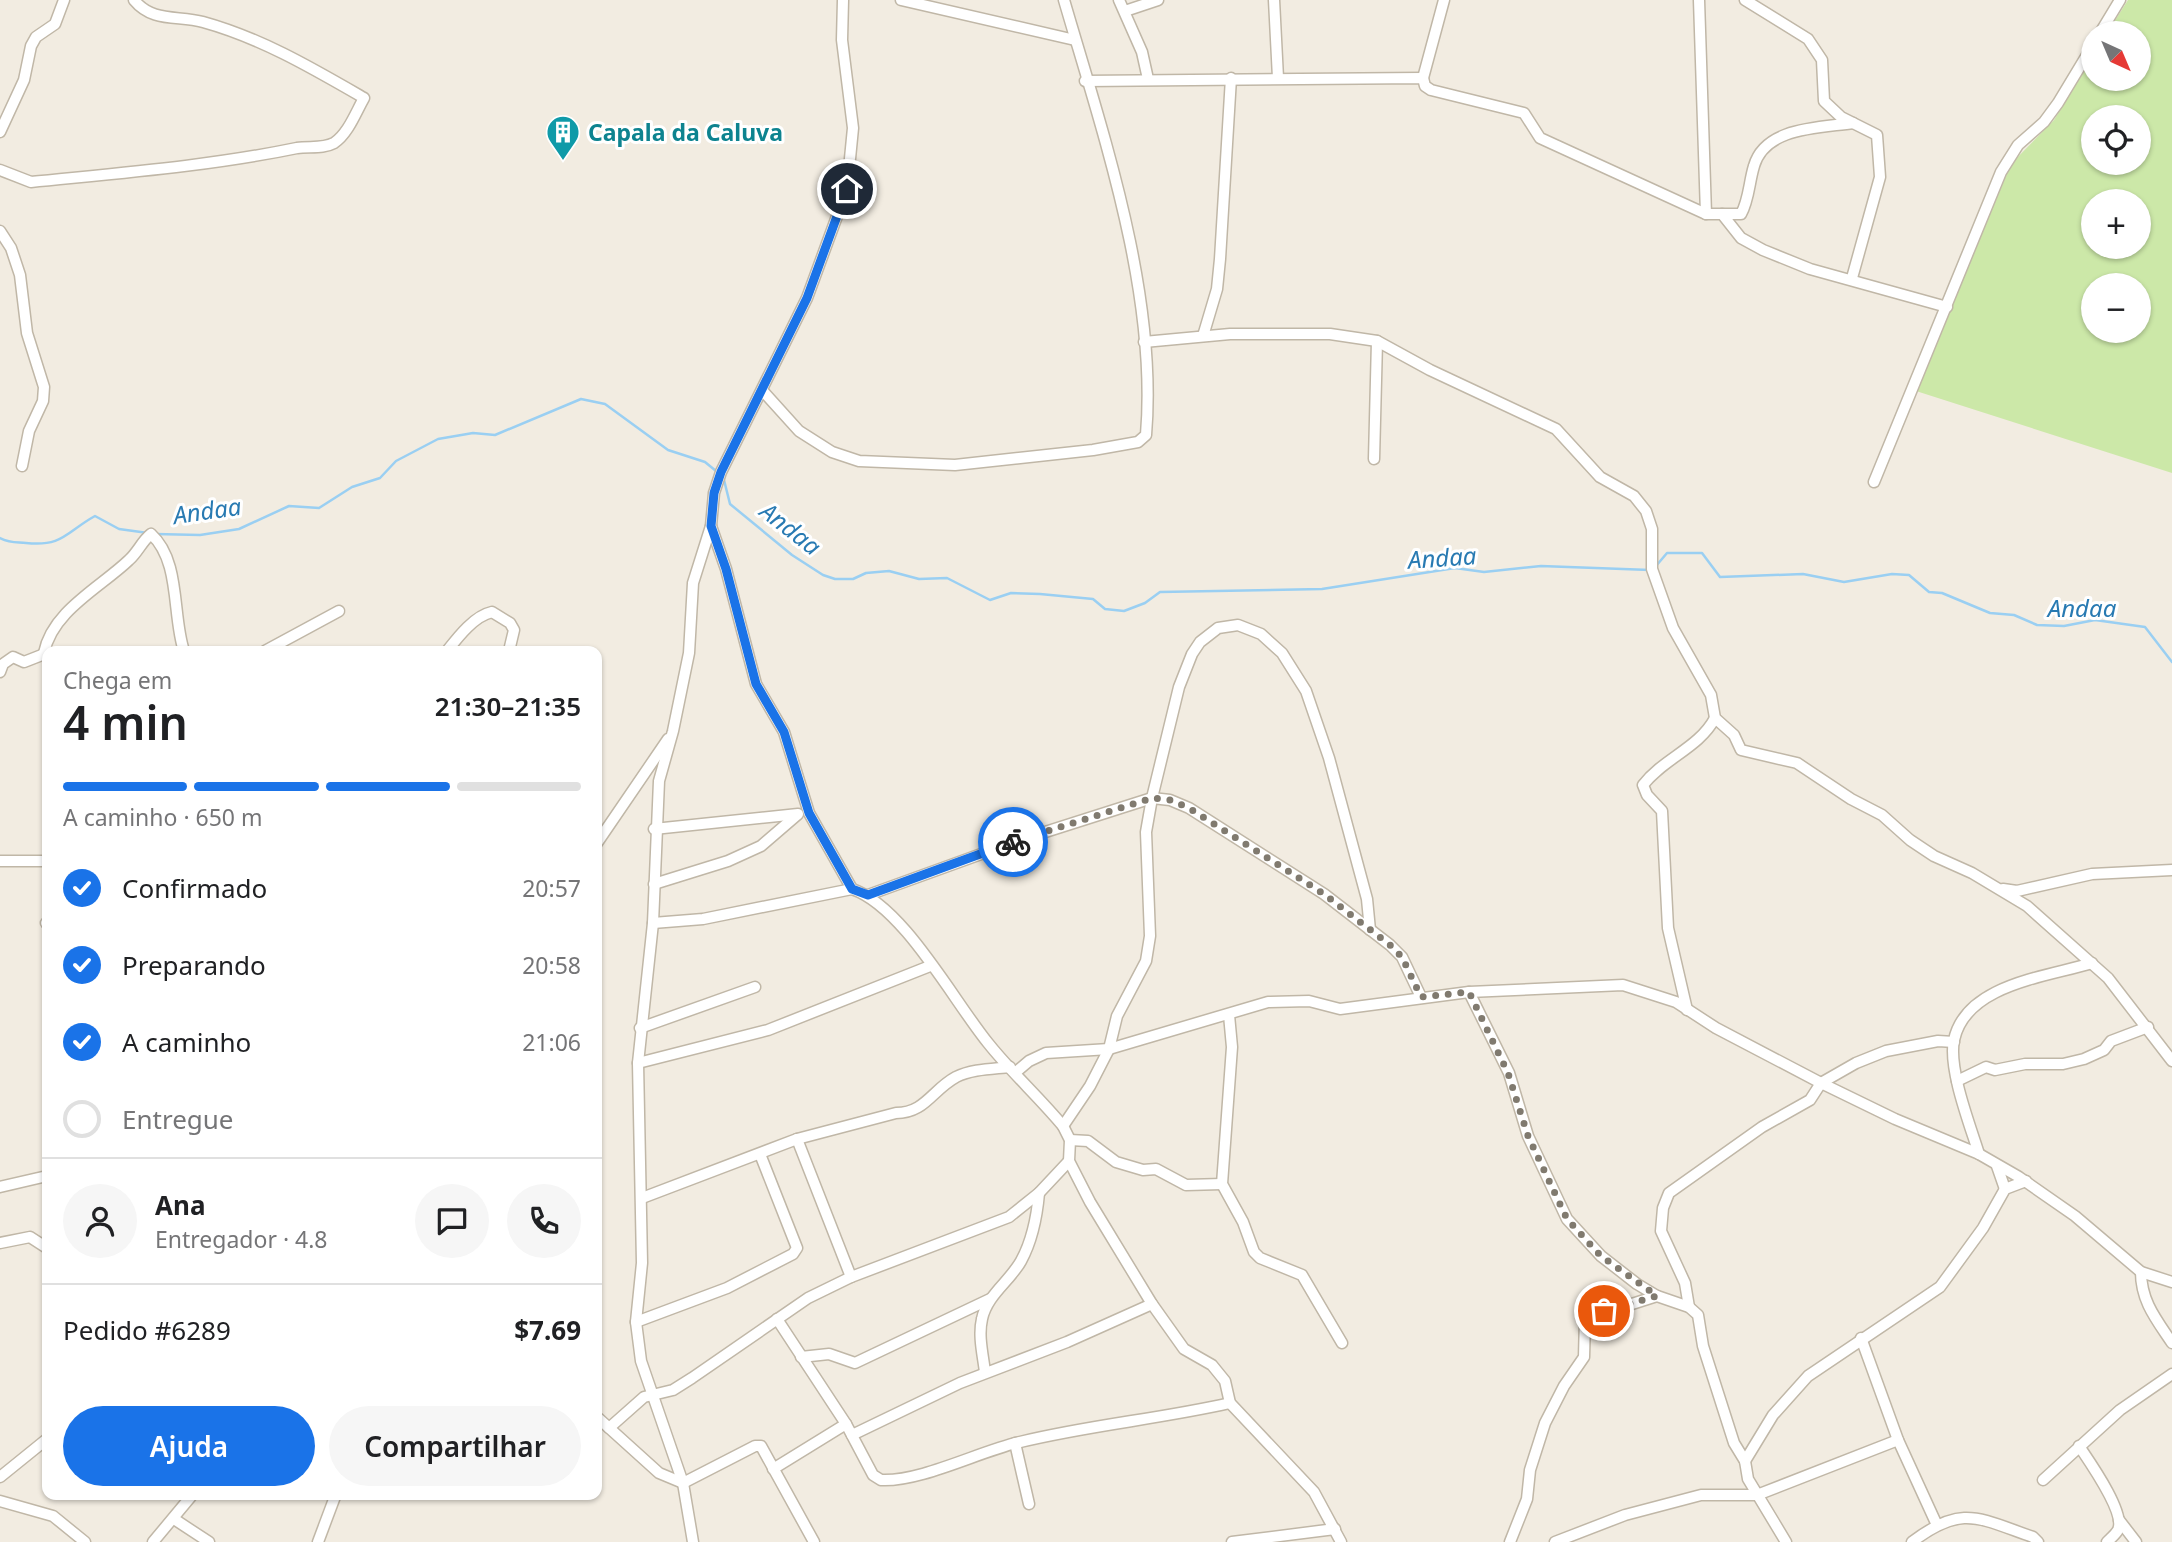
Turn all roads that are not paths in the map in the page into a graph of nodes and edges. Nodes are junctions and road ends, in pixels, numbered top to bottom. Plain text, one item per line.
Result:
1 (64, 0) edge
2 (134, 0) edge
3 (843, 0) edge
4 (901, 0) edge
5 (1064, 0) edge
6 (1119, 0) edge
7 (1158, 0) edge
8 (1274, 0) edge
9 (1444, 0) edge
10 (1699, 0) edge
11 (1745, 0) edge
12 (2120, 0) edge
13 (1125, 11) junction
14 (2107, 21) edge
15 (1075, 40) junction
16 (2081, 65) edge
17 (1231, 78) junction
18 (1278, 78) junction
19 (1423, 78) junction
20 (1147, 79) junction
21 (1086, 81) junction
22 (1854, 123) junction
23 (0, 132) edge
24 (0, 170) edge
25 (1706, 214) junction
26 (1722, 214) junction
27 (0, 231) edge
28 (1852, 278) junction
29 (1947, 307) junction
30 (1203, 336) junction
31 (1377, 341) junction
32 (1144, 342) junction
33 (762, 390) junction
34 (1374, 459) dead end
35 (22, 466) dead end
36 (1874, 482) dead end
37 (711, 526) junction
38 (339, 611) dead end
39 (47, 646) edge
40 (183, 646) edge
41 (274, 646) edge
42 (452, 646) edge
43 (510, 646) edge
44 (42, 655) edge
45 (0, 672) edge
46 (1715, 718) junction
47 (673, 731) junction
48 (1152, 798) junction
49 (809, 813) junction
50 (797, 814) junction
51 (602, 824) edge
52 (609, 824) junction
53 (654, 829) junction
54 (602, 835) edge
55 (0, 861) edge
56 (42, 861) edge
57 (2172, 870) edge
58 (654, 884) junction
59 (1999, 888) junction
60 (852, 889) junction
61 (868, 895) junction
62 (653, 923) junction
63 (1370, 930) junction
64 (2092, 963) junction
65 (930, 966) junction
66 (755, 987) dead end
67 (1469, 992) junction
68 (1421, 997) junction
69 (1687, 1010) junction
70 (1228, 1015) junction
71 (2148, 1027) junction
72 (640, 1028) junction
73 (1954, 1041) junction
74 (1109, 1049) junction
75 (2172, 1061) edge
76 (638, 1063) junction
77 (1013, 1070) junction
78 (1957, 1081) junction
79 (1821, 1083) junction
80 (1063, 1126) junction
81 (797, 1139) junction
82 (1070, 1140) junction
83 (760, 1154) junction
84 (1979, 1154) junction
85 (1069, 1161) junction
86 (1997, 1166) junction
87 (42, 1178) edge
88 (2026, 1181) junction
89 (1222, 1184) junction
90 (0, 1187) edge
91 (2005, 1189) junction
92 (1040, 1193) junction
93 (642, 1198) junction
94 (0, 1243) edge
95 (42, 1245) edge
96 (2141, 1272) junction
97 (851, 1277) junction
98 (2172, 1282) edge
99 (1657, 1296) junction
100 (990, 1299) junction
101 (1152, 1304) junction
102 (1689, 1307) junction
103 (777, 1319) junction
104 (636, 1322) junction
105 (1861, 1338) junction
106 (1342, 1343) dead end
107 (2172, 1343) edge
108 (801, 1357) junction
109 (985, 1372) junction
110 (2172, 1374) edge
111 (652, 1395) junction
112 (1230, 1403) junction
113 (602, 1422) edge
114 (846, 1424) junction
115 (609, 1428) junction
116 (852, 1435) junction
117 (1898, 1440) junction
118 (42, 1443) edge
119 (1015, 1443) junction
120 (2079, 1446) junction
121 (1745, 1461) junction
122 (773, 1469) junction
123 (0, 1477) edge
124 (2043, 1480) dead end
125 (683, 1483) junction
126 (1757, 1495) junction
127 (188, 1500) edge
128 (334, 1500) edge
129 (0, 1501) edge
130 (1029, 1504) dead end
131 (174, 1519) junction
132 (2119, 1520) junction
133 (1936, 1523) junction
134 (1335, 1530) junction
135 (85, 1542) edge
136 (153, 1542) edge
137 (209, 1542) edge
138 (318, 1542) edge
139 (694, 1542) edge
140 (814, 1542) edge
141 (1232, 1542) edge
142 (1341, 1542) edge
143 (1510, 1542) edge
144 (1555, 1542) edge
145 (1786, 1542) edge
146 (1912, 1542) edge
147 (2038, 1542) edge
148 (2106, 1542) edge
149 (2136, 1542) edge

1 - 23 street
2 - 24 street
3 - 33 street
4 - 15 street
5 - 15 street
6 - 13 street
7 - 13 street
8 - 18 street
9 - 19 street
10 - 25 street
11 - 22 street
12 - 14 street
13 - 20 street
15 - 21 street
16 - 29 street
17 - 18 street
17 - 20 street
17 - 30 street
18 - 19 street
19 - 25 street
20 - 21 street
21 - 32 street
22 - 26 street
22 - 28 street
25 - 26 street
26 - 28 street
27 - 35 street
28 - 29 street
29 - 36 street
30 - 31 street
30 - 32 street
31 - 34 street
31 - 46 street
32 - 33 street
33 - 37 street
37 - 47 street
37 - 49 street
38 - 41 street
39 - 40 street
42 - 43 street
44 - 45 street
46 - 59 street
46 - 69 street
47 - 52 street
47 - 53 street
48 - 61 street
48 - 63 street
48 - 63 street
48 - 74 street
49 - 50 street
49 - 60 street
50 - 53 street
50 - 58 street
51 - 52 street
52 - 54 street
53 - 58 street
55 - 56 street
57 - 59 street
58 - 62 street
59 - 64 street
60 - 61 street
60 - 62 street
61 - 65 street
62 - 72 street
63 - 68 street
64 - 71 street
64 - 73 street
65 - 76 street
65 - 77 street
66 - 72 street
67 - 68 street
67 - 69 street
67 - 99 street
68 - 70 street
69 - 79 street
70 - 74 street
70 - 89 street
71 - 75 street
71 - 78 street
72 - 76 street
73 - 78 street
73 - 79 street
74 - 77 street
74 - 80 street
76 - 93 street
77 - 80 street
77 - 81 street
78 - 84 street
79 - 84 street
79 - 102 street
80 - 82 street
81 - 83 street
81 - 97 street
82 - 85 street
82 - 89 street
83 - 93 street
83 - 104 street
84 - 86 street
85 - 92 street
85 - 101 street
86 - 88 street
86 - 91 street
87 - 90 street
88 - 91 street
88 - 96 street
89 - 106 street
91 - 105 street
92 - 97 street
92 - 100 street
93 - 104 street
94 - 95 street
96 - 98 street
96 - 107 street
97 - 103 street
99 - 102 street
99 - 143 street
100 - 108 street
100 - 109 street
101 - 109 street
101 - 112 street
102 - 121 street
103 - 108 street
103 - 111 street
104 - 111 street
105 - 117 street
105 - 121 street
108 - 114 street
109 - 116 street
110 - 120 street
111 - 115 street
111 - 125 street
112 - 119 street
112 - 134 street
113 - 115 street
114 - 116 street
114 - 122 street
115 - 125 street
116 - 119 street
117 - 126 street
117 - 133 street
118 - 123 street
119 - 130 street
120 - 124 street
120 - 132 street
121 - 126 street
122 - 125 street
122 - 140 street
125 - 139 street
126 - 144 street
126 - 145 street
127 - 131 street
128 - 138 street
129 - 135 street
131 - 136 street
131 - 137 street
132 - 148 street
132 - 149 street
133 - 146 street
133 - 147 street
134 - 141 street
134 - 142 street

